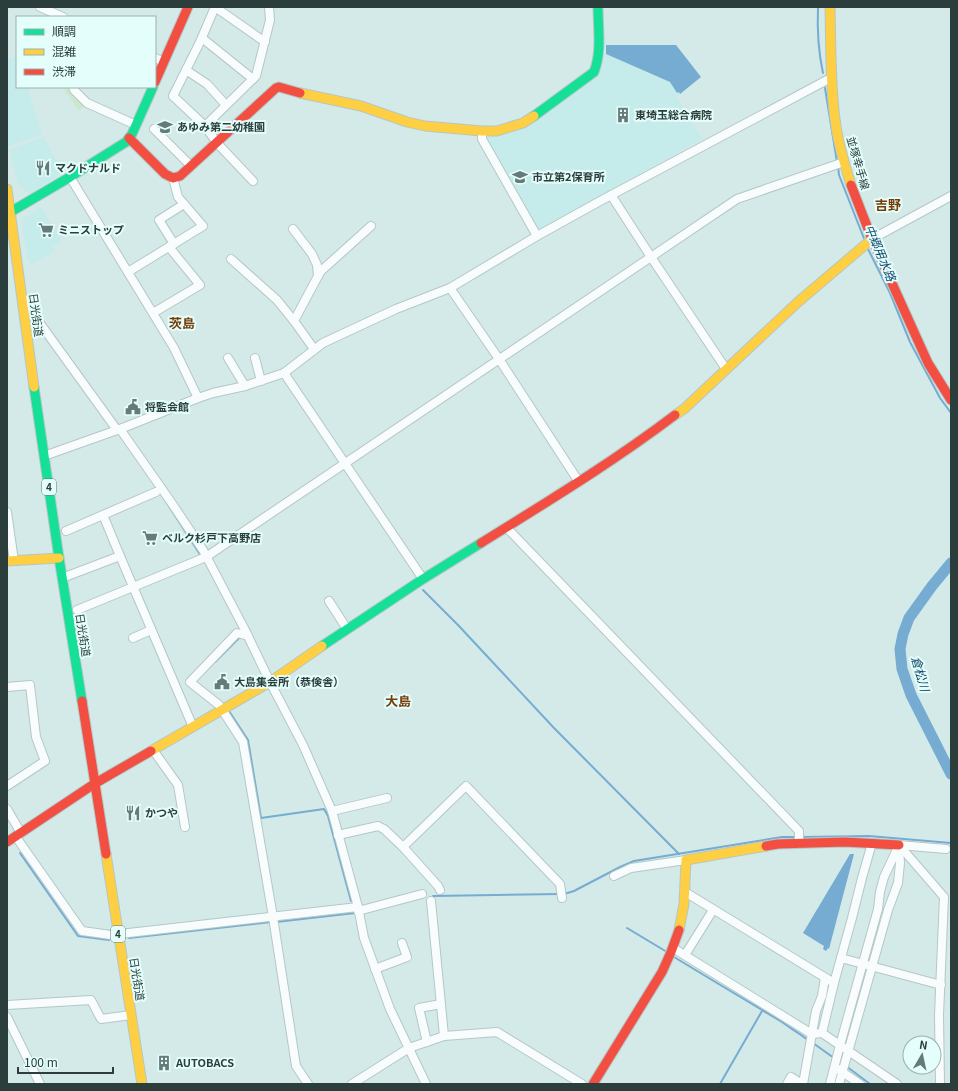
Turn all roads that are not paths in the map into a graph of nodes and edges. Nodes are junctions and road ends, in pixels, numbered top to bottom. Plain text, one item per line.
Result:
1 (40, 7) edge
2 (188, 7) edge
3 (215, 7) edge
4 (269, 7) edge
5 (598, 7) edge
6 (830, 7) edge
7 (60, 16) edge
8 (202, 38) junction
9 (265, 42) junction
10 (156, 58) edge
11 (164, 62) junction
12 (186, 70) junction
13 (253, 79) junction
14 (832, 79) junction
15 (156, 80) edge
16 (73, 88) edge
17 (153, 88) edge
18 (226, 105) junction
19 (136, 125) junction
20 (205, 126) junction
21 (154, 129) dead end
22 (482, 131) junction
23 (129, 138) junction
24 (217, 143) junction
25 (844, 162) junction
26 (191, 166) junction
27 (70, 178) junction
28 (173, 178) junction
29 (252, 181) dead end
30 (7, 189) edge
31 (611, 195) junction
32 (951, 196) edge
33 (184, 204) junction
34 (9, 213) edge
35 (371, 226) dead end
36 (293, 229) dead end
37 (537, 236) junction
38 (872, 239) junction
39 (171, 246) junction
40 (650, 257) junction
41 (231, 259) dead end
42 (128, 272) junction
43 (318, 276) junction
44 (450, 288) junction
45 (22, 300) junction
46 (153, 313) junction
47 (294, 321) junction
48 (314, 349) junction
49 (228, 358) dead end
50 (255, 358) dead end
51 (499, 359) junction
52 (726, 369) junction
53 (284, 373) junction
54 (261, 381) junction
55 (245, 386) junction
56 (198, 398) junction
57 (951, 400) edge
58 (118, 429) junction
59 (44, 456) junction
60 (344, 464) junction
61 (580, 482) junction
62 (156, 492) dead end
63 (7, 512) edge
64 (103, 515) junction
65 (8, 521) edge
66 (506, 528) junction
67 (66, 531) dead end
68 (120, 556) junction
69 (206, 557) junction
70 (59, 558) junction
71 (11, 561) edge
72 (62, 578) junction
73 (424, 580) junction
74 (133, 587) junction
75 (329, 601) dead end
76 (77, 610) dead end
77 (347, 629) junction
78 (151, 630) junction
79 (248, 636) junction
80 (133, 638) dead end
81 (270, 682) junction
82 (7, 687) edge
83 (223, 710) junction
84 (193, 727) junction
85 (153, 750) junction
86 (94, 784) junction
87 (7, 786) edge
88 (387, 798) dead end
89 (7, 809) edge
90 (332, 811) junction
91 (185, 827) dead end
92 (338, 836) junction
93 (12, 840) edge
94 (872, 843) junction
95 (799, 844) junction
96 (899, 846) junction
97 (403, 847) junction
98 (946, 849) dead end
99 (686, 860) junction
100 (614, 876) dead end
101 (440, 890) dead end
102 (685, 892) junction
103 (422, 894) dead end
104 (562, 898) dead end
105 (431, 900) dead end
106 (358, 909) junction
107 (713, 910) junction
108 (273, 917) junction
109 (118, 934) junction
110 (402, 943) dead end
111 (673, 948) junction
112 (685, 955) junction
113 (841, 958) junction
114 (863, 963) junction
115 (872, 966) junction
116 (376, 969) junction
117 (825, 978) junction
118 (834, 984) junction
119 (941, 985) junction
120 (441, 1004) junction
121 (7, 1006) edge
122 (131, 1015) junction
123 (7, 1017) edge
124 (817, 1034) junction
125 (444, 1036) junction
126 (427, 1042) junction
127 (840, 1045) junction
128 (410, 1048) junction
129 (848, 1051) junction
130 (834, 1066) junction
131 (843, 1071) junction
132 (40, 1084) edge
133 (142, 1084) edge
134 (308, 1084) edge
135 (352, 1084) edge
136 (426, 1084) edge
137 (582, 1084) edge
138 (593, 1084) edge
139 (787, 1084) edge
140 (803, 1084) edge
141 (808, 1084) edge
142 (830, 1084) edge
143 (839, 1084) edge
144 (860, 1084) edge
145 (897, 1084) edge
146 (940, 1084) edge

1 - 7 street
2 - 11 main road
3 - 8 street
3 - 9 street
4 - 9 street
5 - 22 main road
6 - 14 main road, 並塚幸手線
8 - 12 street
8 - 13 street
9 - 13 street
10 - 11 street
11 - 15 main road
12 - 18 street
12 - 20 street
13 - 18 street
14 - 25 main road, 並塚幸手線
14 - 31 street
16 - 19 street
17 - 19 main road
18 - 20 street
19 - 23 main road
20 - 24 street
21 - 26 street
22 - 24 main road
22 - 37 street
23 - 27 main road
23 - 28 main road
24 - 26 main road
24 - 29 street
25 - 38 main road, 並塚幸手線
25 - 40 street
26 - 28 main road
27 - 34 main road
27 - 42 street
28 - 33 street
30 - 34 main road, 日光街道 / 4
31 - 37 street
31 - 40 street
32 - 38 street
33 - 39 street
33 - 39 street
34 - 45 main road, 日光街道 / 4
35 - 43 street
36 - 43 street
37 - 44 street
38 - 52 main road
38 - 57 main road, 並塚幸手線
39 - 42 street
39 - 46 street
40 - 51 street
40 - 52 street
41 - 47 street
42 - 46 street
43 - 47 street
44 - 48 street
44 - 51 street
45 - 58 street
45 - 59 main road, 日光街道 / 4
46 - 56 street
47 - 48 street
48 - 53 street
49 - 55 street
50 - 54 street
51 - 60 street
51 - 61 street
52 - 61 main road
53 - 54 street
53 - 60 street
54 - 55 street
55 - 56 street
56 - 58 street
58 - 59 street
58 - 69 street
59 - 70 main road, 日光街道 / 4
60 - 69 street
60 - 73 street
61 - 66 main road
62 - 64 street
63 - 65 street
64 - 67 street
64 - 68 street
65 - 71 street
66 - 73 main road
66 - 95 street
68 - 72 street
68 - 74 street
69 - 74 street
69 - 79 street
70 - 71 main road
70 - 72 main road, 日光街道 / 4
72 - 86 main road, 日光街道 / 4
73 - 77 main road
74 - 76 street
74 - 78 street
75 - 77 street
77 - 81 main road
78 - 80 street
78 - 84 street
79 - 81 street
79 - 83 street
81 - 83 main road
81 - 90 street
82 - 87 street
83 - 84 main road
83 - 108 street
84 - 85 main road
85 - 86 main road
85 - 91 street
86 - 93 main road
86 - 109 main road, 日光街道 / 4
88 - 90 street
89 - 93 street
90 - 92 street
92 - 97 street
92 - 106 street
93 - 109 street
94 - 95 main road
94 - 96 main road
94 - 113 street
95 - 99 main road
96 - 98 street
96 - 114 street
96 - 115 street
96 - 119 street
97 - 101 street
97 - 104 street
99 - 100 street
99 - 102 main road
102 - 107 street
102 - 111 main road
103 - 106 street
105 - 120 street
106 - 108 street
106 - 116 street
107 - 112 street
107 - 117 street
108 - 109 street
108 - 134 street
109 - 122 main road, 日光街道 / 4
110 - 116 street
111 - 112 street
111 - 138 main road
112 - 124 street
113 - 114 street
113 - 118 street
114 - 115 street
114 - 127 street
115 - 119 street
115 - 129 street
116 - 128 street
117 - 118 street
117 - 124 street
118 - 124 street
119 - 146 street
120 - 125 street
120 - 126 street
121 - 122 street
122 - 133 main road, 日光街道 / 4
123 - 132 street
124 - 127 street
124 - 140 street
124 - 141 street
125 - 126 street
125 - 137 street
126 - 128 street
127 - 129 street
127 - 130 street
128 - 135 street
128 - 136 street
129 - 131 street
129 - 145 street
130 - 131 street
130 - 142 street
131 - 143 street
131 - 144 street
139 - 140 street

